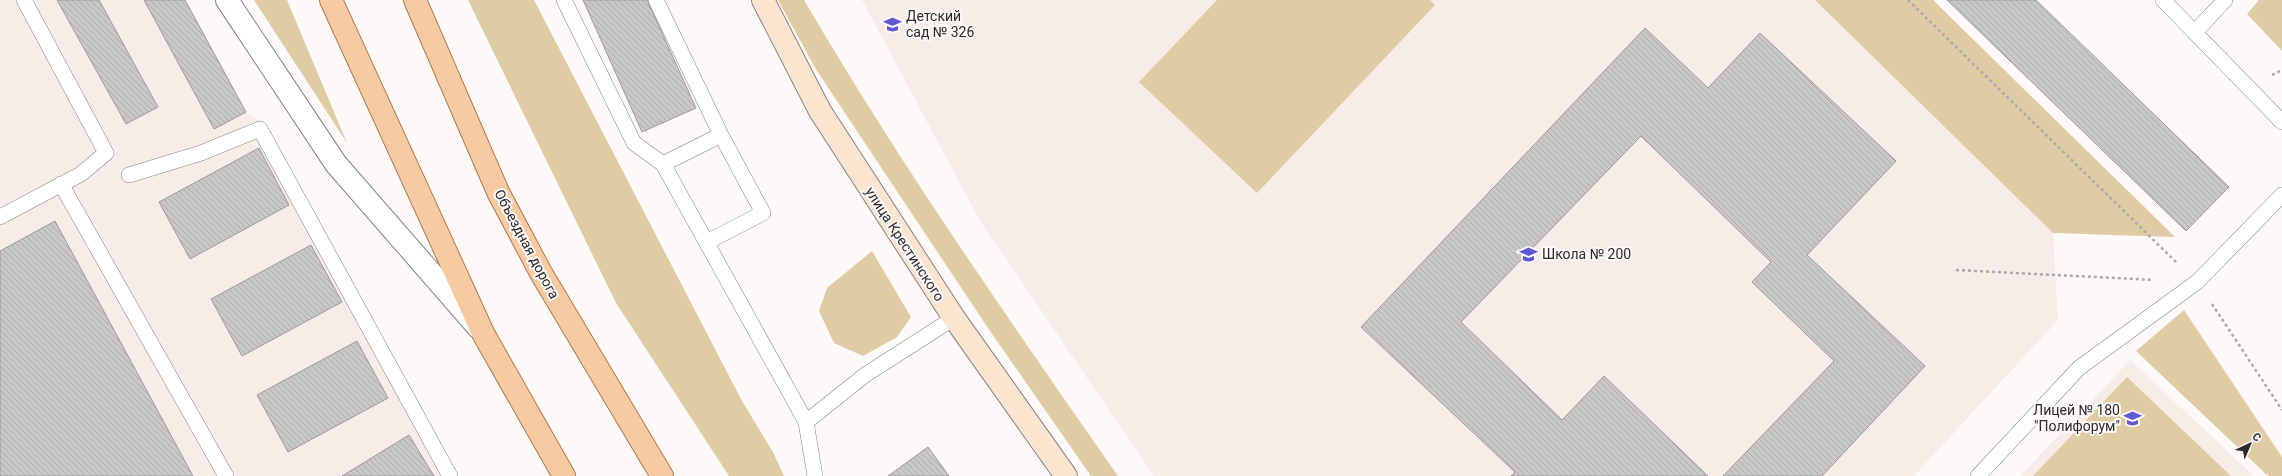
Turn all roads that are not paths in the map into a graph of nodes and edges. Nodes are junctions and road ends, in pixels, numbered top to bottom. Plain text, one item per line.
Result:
1 (24, 0) edge
2 (227, 0) edge
3 (331, 0) edge
4 (415, 0) edge
5 (564, 0) edge
6 (656, 0) edge
7 (763, 0) edge
8 (2163, 0) edge
9 (2225, 0) edge
10 (2195, 32) junction
11 (2282, 122) edge
12 (721, 136) junction
13 (663, 164) junction
14 (129, 175) dead end
15 (62, 184) junction
16 (2282, 195) edge
17 (0, 217) edge
18 (707, 242) junction
19 (954, 318) junction
20 (484, 335) junction
21 (806, 422) junction
22 (226, 476) edge
23 (450, 476) edge
24 (564, 476) edge
25 (662, 476) edge
26 (814, 476) edge
27 (1066, 476) edge
28 (1978, 476) edge

1 - 15 lane
2 - 20 street
3 - 20 main road
4 - 25 main road, Объездная дорога
5 - 13 lane
6 - 12 lane
7 - 19 street, улица Крестинского
8 - 10 lane
9 - 10 lane
10 - 11 lane
12 - 13 lane
12 - 18 lane
13 - 18 lane
14 - 23 lane
15 - 17 lane
15 - 22 lane
16 - 28 lane
18 - 21 lane
19 - 21 lane
19 - 27 street, улица Крестинского
20 - 24 main road
21 - 26 lane

